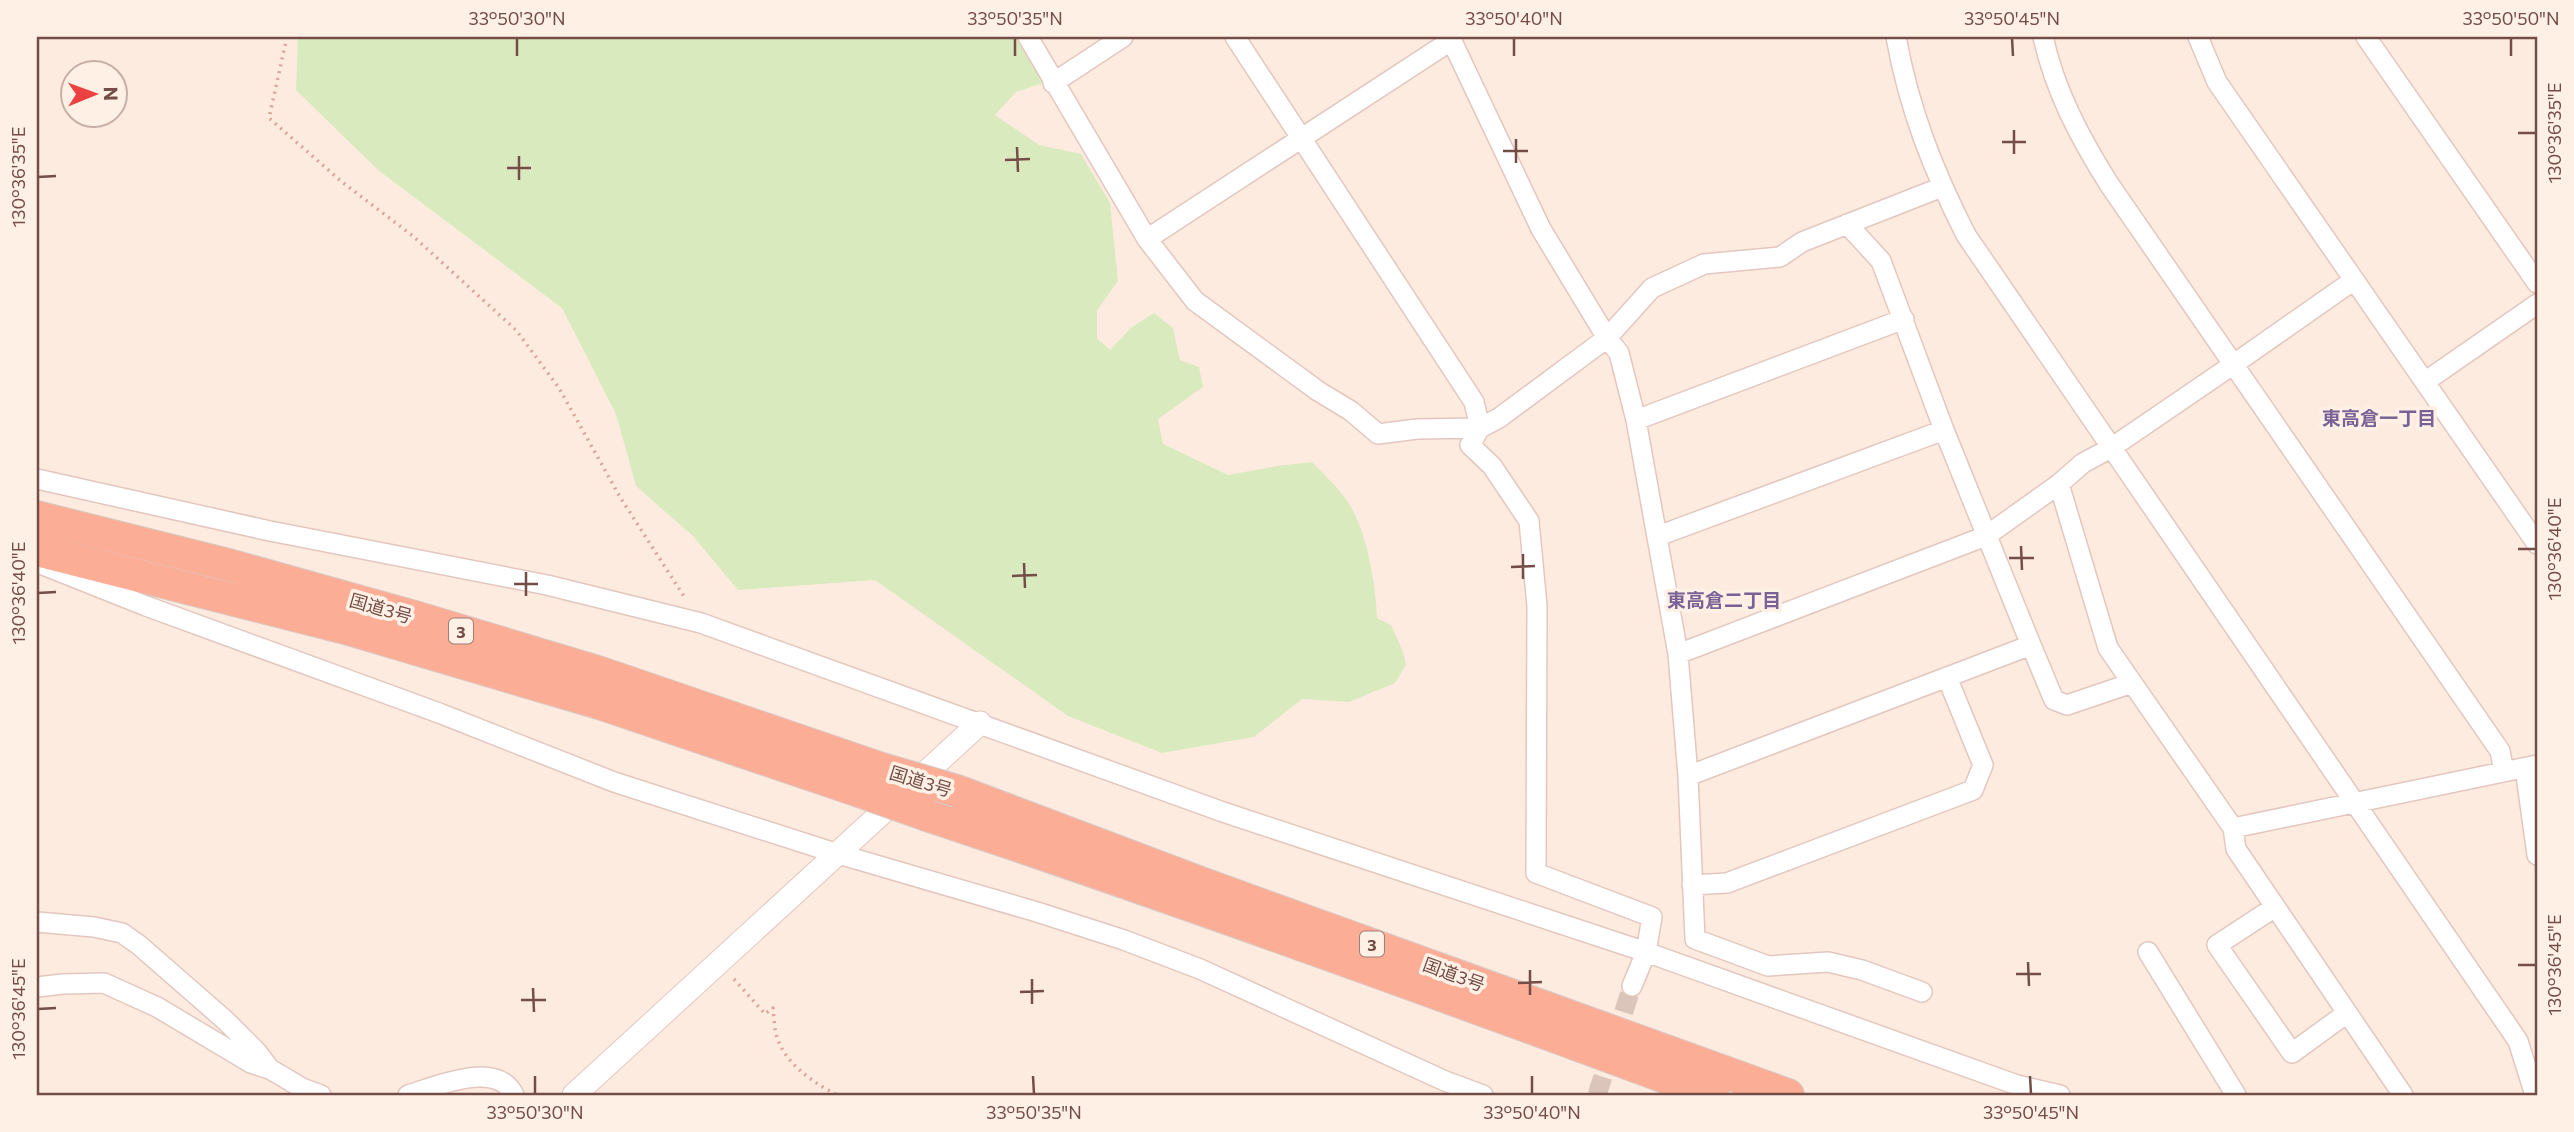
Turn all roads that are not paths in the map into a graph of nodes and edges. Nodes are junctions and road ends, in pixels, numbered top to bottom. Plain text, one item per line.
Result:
1 (1028, 37) edge
2 (1123, 37) edge
3 (1235, 37) edge
4 (1896, 37) edge
5 (2043, 37) edge
6 (2198, 37) edge
7 (2366, 37) edge
8 (1451, 38) edge
9 (1054, 83) junction
10 (1303, 139) junction
11 (1942, 187) junction
12 (1847, 224) junction
13 (1147, 239) junction
14 (2354, 280) junction
15 (2537, 283) edge
16 (2537, 304) edge
17 (1904, 319) junction
18 (1607, 338) junction
19 (2234, 364) junction
20 (2426, 381) junction
21 (1636, 420) junction
22 (1480, 428) junction
23 (1944, 430) junction
24 (2110, 448) junction
25 (37, 479) edge
26 (2059, 484) junction
27 (37, 517) edge
28 (1658, 536) junction
29 (1986, 536) junction
30 (2537, 544) edge
31 (37, 550) edge
32 (37, 563) edge
33 (2031, 645) junction
34 (1678, 654) junction
35 (1947, 677) junction
36 (2132, 683) junction
37 (979, 723) junction
38 (2531, 766) edge
39 (2504, 772) junction
40 (1688, 776) junction
41 (869, 780) junction
42 (2357, 803) junction
43 (2233, 828) junction
44 (835, 853) junction
45 (2537, 855) edge
46 (1692, 885) junction
47 (2275, 907) junction
48 (37, 922) edge
49 (1646, 952) junction
50 (2148, 952) dead end
51 (1632, 986) tunnel mouth
52 (37, 987) edge
53 (1922, 992) dead end
54 (2347, 1013) junction
55 (270, 1069) junction
56 (321, 1095) edge
57 (408, 1095) edge
58 (514, 1095) edge
59 (574, 1095) edge
60 (1483, 1095) edge
61 (1713, 1095) edge
62 (1788, 1095) edge
63 (2060, 1095) edge
64 (2236, 1095) edge
65 (2403, 1095) edge
66 (2535, 1095) edge

1 - 9 street
2 - 9 street
3 - 10 street
4 - 11 street
5 - 19 street
6 - 14 street
7 - 15 street
8 - 10 street
8 - 18 street
9 - 13 street
10 - 13 street
10 - 22 street
11 - 12 street
11 - 24 street
12 - 17 street
12 - 18 street
13 - 22 street
14 - 19 street
14 - 20 street
16 - 20 street
17 - 21 street
17 - 23 street
18 - 21 street
18 - 22 street
19 - 24 street
19 - 39 street
20 - 30 street
21 - 28 street
22 - 49 street
23 - 28 street
23 - 29 street
24 - 26 street
24 - 42 street
25 - 37 street
26 - 29 street
26 - 36 street
27 - 41 highway, 国道3号 / 3
28 - 34 street
29 - 33 street
29 - 34 street
31 - 41 highway, 国道3号 / 3
32 - 44 street
33 - 35 street
33 - 36 street
34 - 40 street
35 - 40 street
35 - 46 street
36 - 43 street
37 - 44 street
37 - 49 street
38 - 39 street
38 - 45 street
39 - 42 street
40 - 46 street
41 - 61 highway, 国道3号 / 3, bridge
41 - 62 highway, 国道3号 / 3, bridge
42 - 43 street
42 - 66 street
43 - 47 street
44 - 59 street
44 - 60 street
46 - 53 street
47 - 54 street
47 - 54 street
48 - 55 street
49 - 51 street
49 - 63 street
50 - 64 street
52 - 55 street
54 - 65 street
55 - 56 street
57 - 58 street

